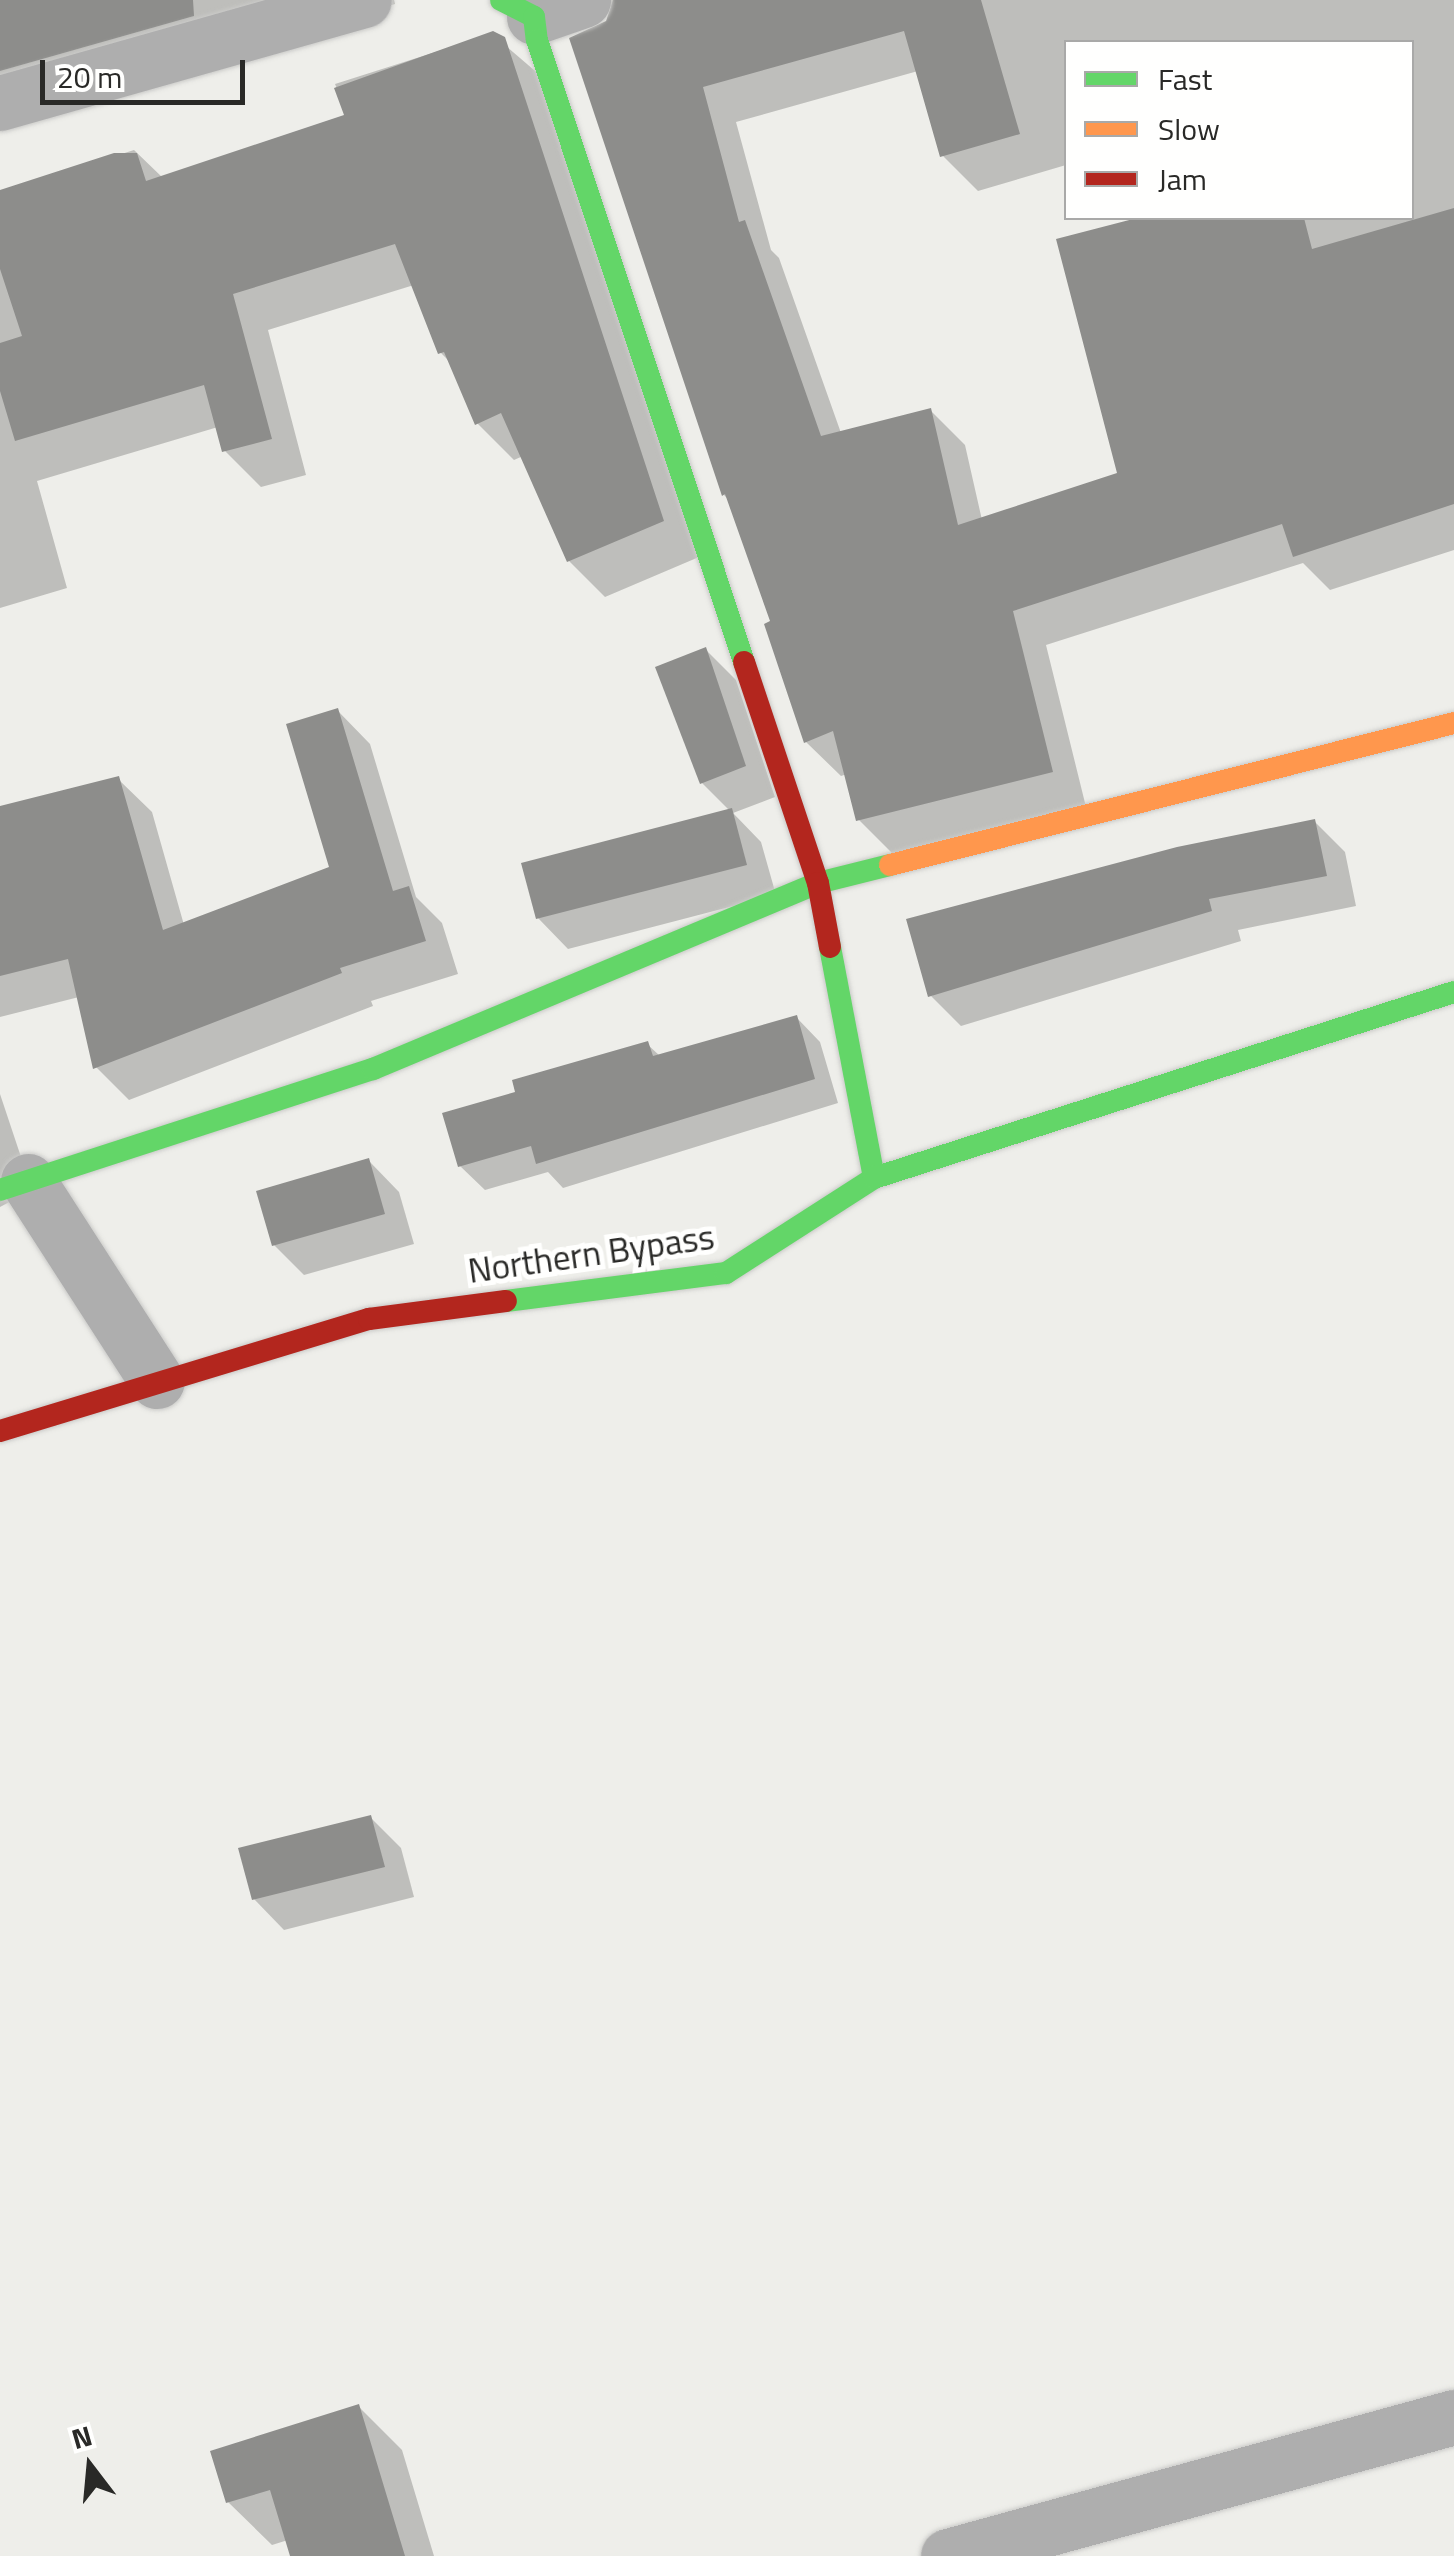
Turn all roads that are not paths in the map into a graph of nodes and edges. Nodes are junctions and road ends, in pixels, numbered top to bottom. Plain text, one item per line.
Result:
1 (364, 0) edge
2 (540, 6) edge
3 (0, 104) edge
4 (1454, 724) edge
5 (818, 883) junction
6 (1454, 992) edge
7 (874, 1178) junction
8 (14, 1186) edge
9 (157, 1381) junction
10 (0, 1431) edge
11 (1454, 2417) edge
12 (948, 2556) edge

1 - 3 street
2 - 5 street
4 - 5 street
5 - 7 street
5 - 8 street
6 - 7 street, Northern Bypass
7 - 9 street, Northern Bypass
8 - 9 street
9 - 10 street, Northern Bypass
11 - 12 street

